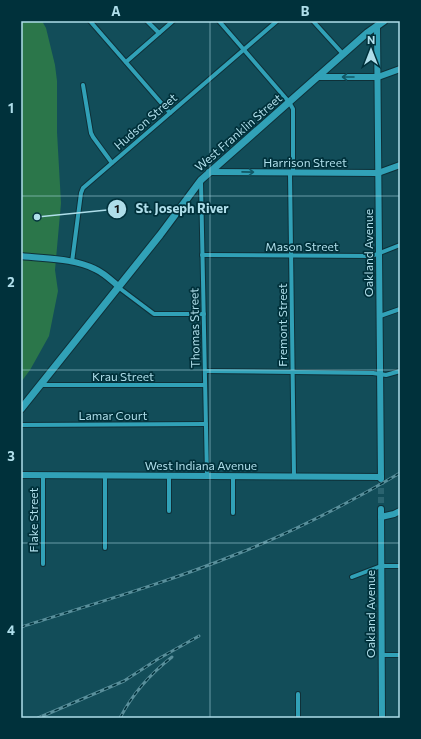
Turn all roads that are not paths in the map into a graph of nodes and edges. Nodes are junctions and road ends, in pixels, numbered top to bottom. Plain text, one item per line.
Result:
1 (90, 21) edge
2 (147, 21) edge
3 (173, 21) edge
4 (219, 21) edge
5 (277, 21) edge
6 (313, 21) edge
7 (384, 21) edge
8 (377, 26) junction
9 (159, 33) junction
10 (243, 50) junction
11 (343, 54) junction
12 (126, 62) junction
13 (400, 69) edge
14 (318, 77) junction
15 (378, 77) junction
16 (83, 85) dead end
17 (289, 102) junction
18 (170, 113) junction
19 (112, 163) junction
20 (400, 165) edge
21 (209, 172) junction
22 (292, 173) junction
23 (378, 173) junction
24 (201, 180) junction
25 (400, 245) edge
26 (379, 254) junction
27 (202, 255) junction
28 (21, 256) edge
29 (291, 256) junction
30 (69, 261) junction
31 (118, 286) junction
32 (400, 309) edge
33 (204, 314) junction
34 (380, 316) junction
35 (400, 370) edge
36 (205, 371) junction
37 (292, 372) junction
38 (380, 374) junction
39 (40, 385) junction
40 (205, 385) junction
41 (21, 409) edge
42 (206, 424) junction
43 (21, 425) edge
44 (21, 475) edge
45 (43, 475) junction
46 (104, 475) junction
47 (169, 476) junction
48 (207, 476) junction
49 (233, 476) junction
50 (294, 476) junction
51 (381, 478) joint
52 (381, 509) tunnel mouth
53 (400, 510) edge
54 (169, 511) dead end
55 (233, 513) dead end
56 (381, 517) junction
57 (105, 548) dead end
58 (43, 564) dead end
59 (381, 566) junction
60 (400, 566) edge
61 (352, 576) dead end
62 (382, 654) junction
63 (400, 655) edge
64 (298, 694) dead end
65 (298, 718) edge
66 (382, 718) edge

1 - 12 street
2 - 9 street
3 - 9 street
4 - 10 street, Fremont Street
5 - 10 street, Hudson Street
6 - 11 street
7 - 8 main road, West Franklin Street
8 - 11 main road, West Franklin Street
8 - 15 street, Oakland Avenue
9 - 12 street
10 - 17 street, Fremont Street
10 - 18 street, Hudson Street
11 - 14 main road, West Franklin Street
12 - 18 street
13 - 15 street
15 -> 14 street
14 - 17 main road, West Franklin Street
15 - 23 street, Oakland Avenue
16 - 19 street
17 - 21 main road, West Franklin Street
17 - 22 street, Fremont Street
18 - 19 street, Hudson Street
19 - 30 street, Hudson Street
20 - 23 street, Harrison Street
21 -> 22 street, Harrison Street
21 - 24 main road, West Franklin Street
22 - 23 street, Harrison Street
22 - 29 street, Fremont Street
23 - 26 street, Oakland Avenue
24 - 27 street, Thomas Street
24 - 31 main road, West Franklin Street
25 - 26 street, Mason Street
26 - 29 street, Mason Street
26 - 34 street, Oakland Avenue
27 - 29 street, Mason Street
27 - 33 street, Thomas Street
28 - 30 street
29 - 37 street, Fremont Street
30 - 31 street
31 - 33 street
31 - 39 main road, West Franklin Street
32 - 34 street
33 - 36 street, Thomas Street
34 - 38 street, Oakland Avenue
35 - 38 street
36 - 37 street
36 - 40 street, Thomas Street
37 - 38 street
37 - 50 street, Fremont Street
38 - 51 street, Oakland Avenue
39 - 40 street, Krau Street
39 - 41 main road, West Franklin Street
40 - 42 street, Thomas Street
42 - 43 street, Lamar Court
42 - 48 street, Thomas Street
44 - 45 street, West Indiana Avenue
45 - 46 street, West Indiana Avenue
45 - 58 street, Flake Street
46 - 47 street, West Indiana Avenue
46 - 57 street
47 - 48 street, West Indiana Avenue
47 - 54 street
48 - 49 street, West Indiana Avenue
49 - 50 street, West Indiana Avenue
49 - 55 street
50 - 51 street, West Indiana Avenue
52 - 56 street, Oakland Avenue
53 - 56 street
56 - 59 street, Oakland Avenue
59 - 60 street
59 - 61 street
59 - 62 street, Oakland Avenue
62 - 63 street
62 - 66 street, Oakland Avenue
64 - 65 street

